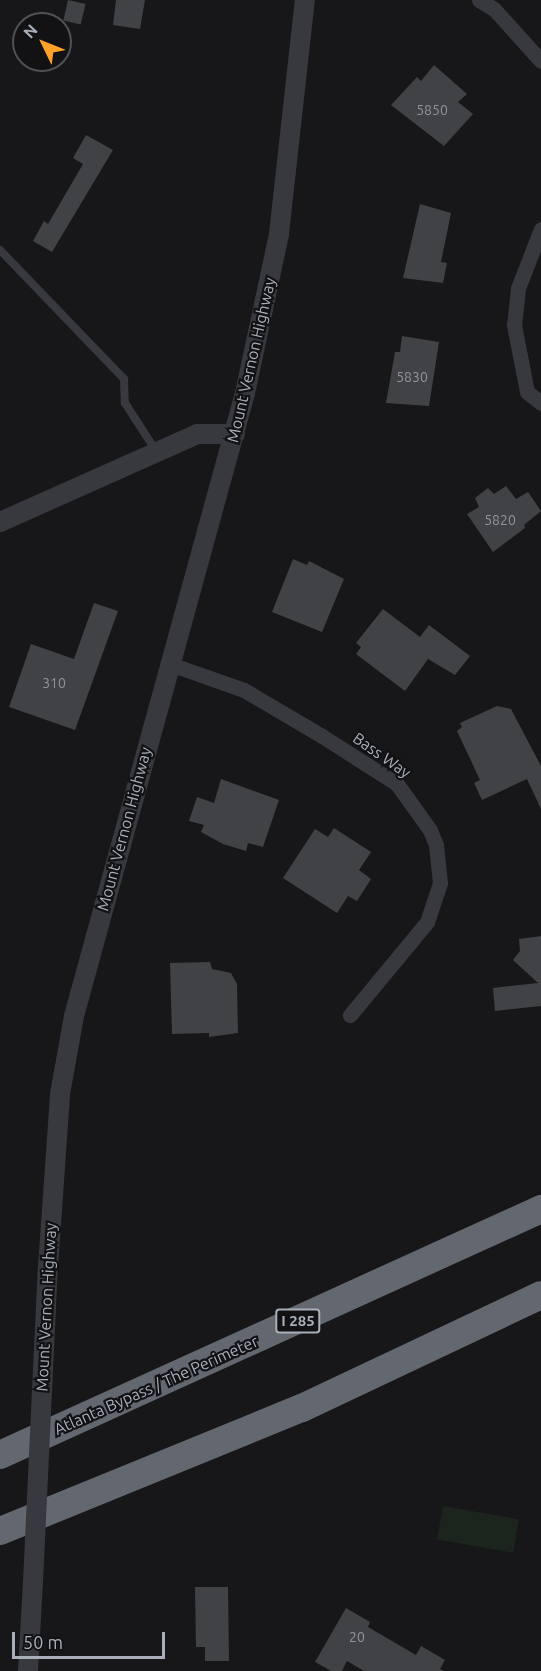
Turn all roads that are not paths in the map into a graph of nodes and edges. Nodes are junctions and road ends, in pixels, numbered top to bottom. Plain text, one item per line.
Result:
1 (305, 0) edge
2 (479, 0) edge
3 (541, 61) edge
4 (541, 229) edge
5 (0, 250) edge
6 (541, 403) edge
7 (235, 434) junction
8 (157, 453) junction
9 (0, 522) edge
10 (170, 664) junction
11 (350, 1015) dead end
12 (541, 1209) edge
13 (541, 1295) edge
14 (0, 1455) edge
15 (0, 1531) edge
16 (28, 1671) edge

1 - 7 street, Mount Vernon Highway
2 - 3 street
4 - 6 street
5 - 8 lane
7 - 8 street
7 - 10 street, Mount Vernon Highway
8 - 9 street
10 - 11 street, Bass Way
10 - 16 street, Mount Vernon Highway, bridge
12 - 14 highway, Atlanta Bypass / The Perimeter / I 285
13 - 15 highway

